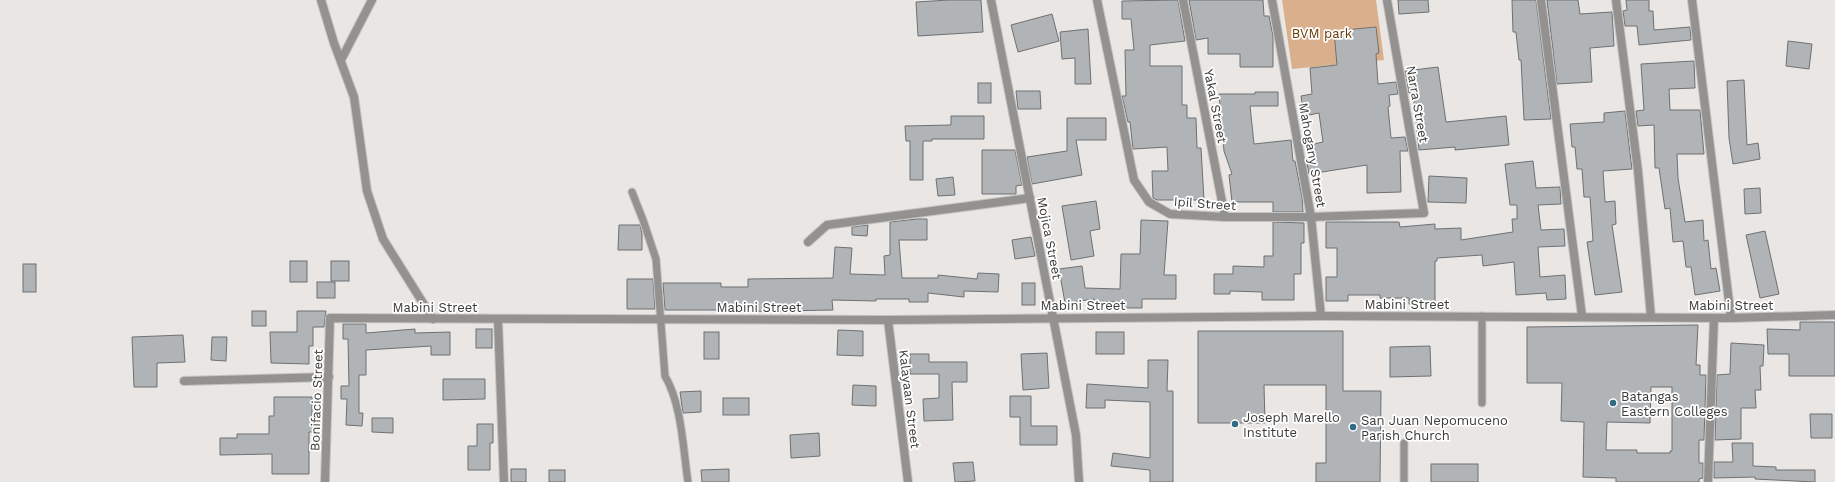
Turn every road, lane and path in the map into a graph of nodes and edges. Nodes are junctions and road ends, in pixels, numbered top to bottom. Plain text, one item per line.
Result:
1 (321, 0) edge
2 (372, 0) edge
3 (991, 0) edge
4 (1097, 0) edge
5 (1183, 0) edge
6 (1272, 0) edge
7 (1387, 0) edge
8 (1541, 0) edge
9 (1616, 0) edge
10 (1692, 0) edge
11 (341, 60) junction
12 (632, 192) dead end
13 (1030, 198) junction
14 (1424, 213) joint
15 (1225, 217) junction
16 (1311, 217) junction
17 (808, 242) dead end
18 (1835, 315) edge
19 (1322, 316) junction
20 (1482, 316) junction
21 (1582, 316) junction
22 (1053, 317) junction
23 (1651, 317) junction
24 (330, 318) joint
25 (1714, 318) junction
26 (1730, 318) junction
27 (433, 319) junction
28 (498, 319) junction
29 (660, 319) junction
30 (888, 320) junction
31 (329, 377) junction
32 (184, 381) dead end
33 (1482, 403) dead end
34 (1404, 443) dead end
35 (325, 482) edge
36 (504, 482) edge
37 (688, 482) edge
38 (908, 482) edge
39 (1079, 482) edge
40 (1404, 482) edge
41 (1708, 482) edge

1 - 11 street
2 - 11 street
3 - 13 street, Mojica Street
4 - 15 street, Ipil Street
5 - 15 street, Yakal Street
6 - 16 street, Mahogany Street
7 - 14 street, Narra Street
8 - 21 street
9 - 23 street
10 - 26 street
11 - 27 street
12 - 29 lane
13 - 17 street
13 - 22 street, Mojica Street
14 - 16 street, Ipil Street
15 - 16 street, Ipil Street
16 - 19 street, Mahogany Street
18 - 26 street, Mabini Street
19 - 20 street, Mabini Street
19 - 22 street, Mabini Street
20 - 21 street, Mabini Street
20 - 33 lane
21 - 23 street, Mabini Street
22 - 30 street, Mabini Street
22 - 39 street, Mojica Street
23 - 25 street, Mabini Street
24 - 27 street, Mabini Street
24 - 31 street, Bonifacio Street
25 - 26 street, Mabini Street
25 - 41 street
27 - 28 street, Mabini Street
28 - 29 street, Mabini Street
28 - 36 street
29 - 30 street, Mabini Street
29 - 37 lane
30 - 38 street, Kalayaan Street
31 - 32 street
31 - 35 street, Bonifacio Street
34 - 40 lane

